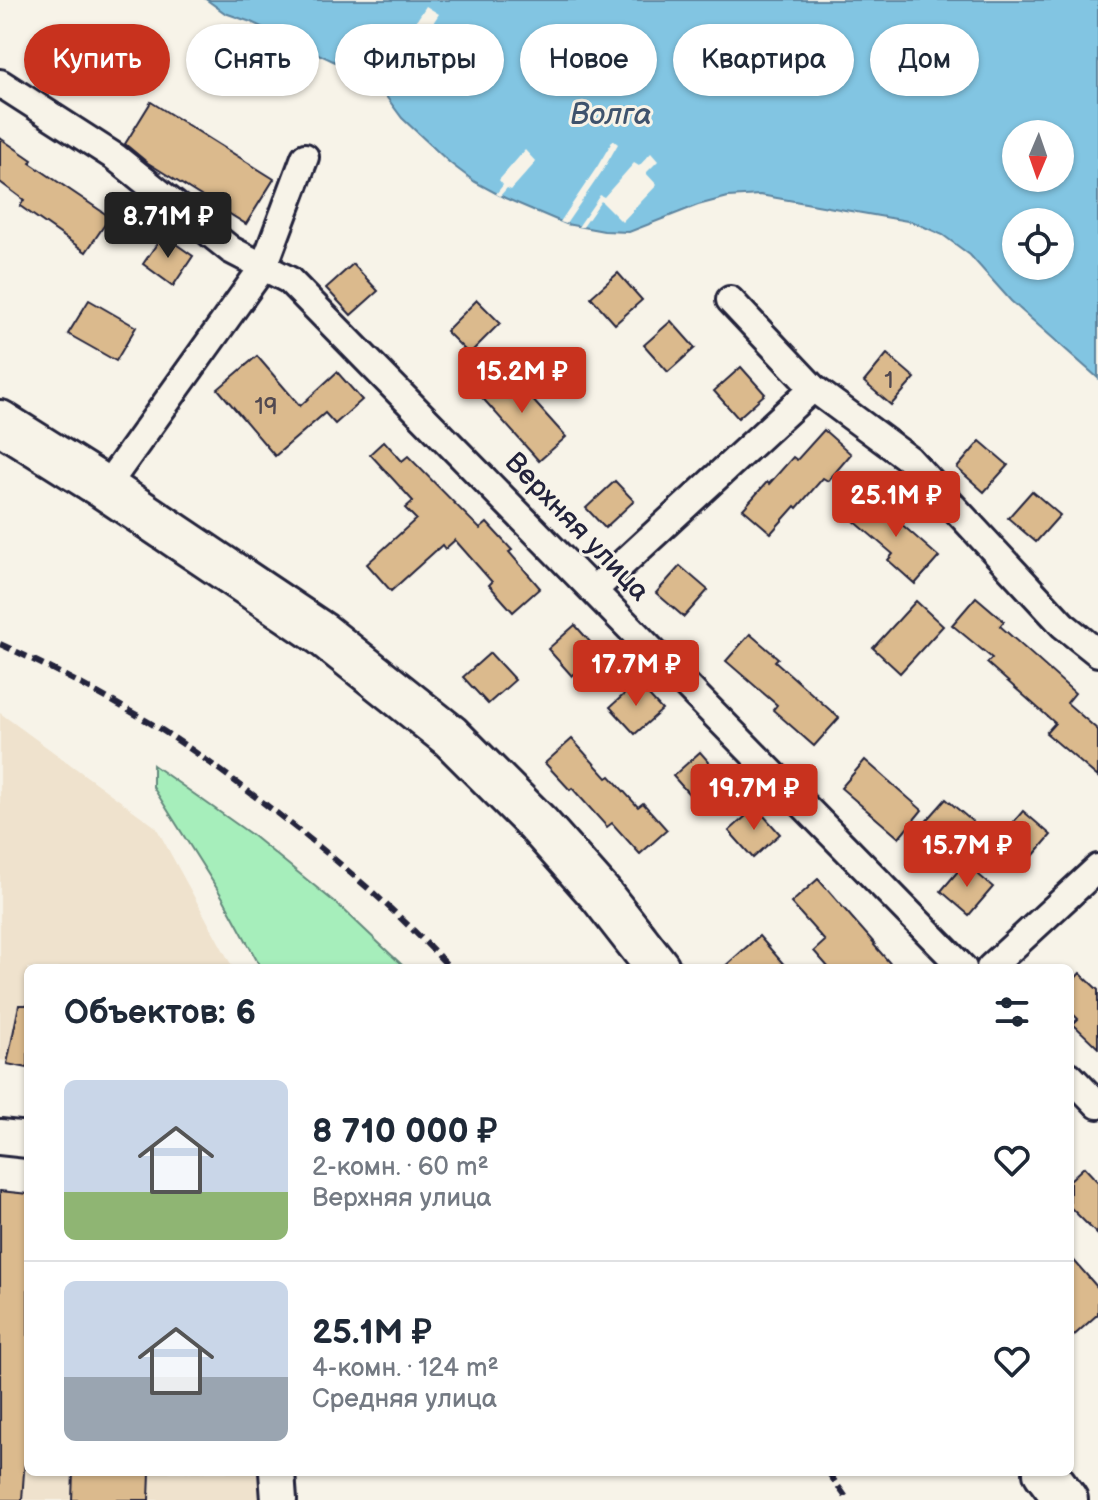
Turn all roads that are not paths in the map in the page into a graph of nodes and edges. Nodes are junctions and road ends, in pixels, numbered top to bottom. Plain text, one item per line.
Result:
1 (0, 83) edge
2 (305, 157) dead end
3 (264, 266) junction
4 (730, 300) dead end
5 (813, 388) junction
6 (0, 422) edge
7 (105, 488) junction
8 (594, 590) junction
9 (1098, 653) edge
10 (1098, 868) edge
11 (655, 964) edge
12 (959, 964) edge
13 (994, 964) edge
14 (1074, 1080) edge
15 (1098, 1105) edge
16 (0, 1137) edge
17 (24, 1140) edge
18 (277, 1476) edge
19 (1048, 1476) edge
20 (279, 1500) edge
21 (1066, 1500) edge

1 - 3 street, Верхняя улица
2 - 3 street
3 - 7 street
3 - 8 street, Верхняя улица
4 - 5 street
5 - 8 street
5 - 9 street
6 - 7 main road
7 - 11 main road
8 - 12 street, Верхняя улица
10 - 13 street
14 - 15 street
16 - 17 street
18 - 20 street
19 - 21 main road

